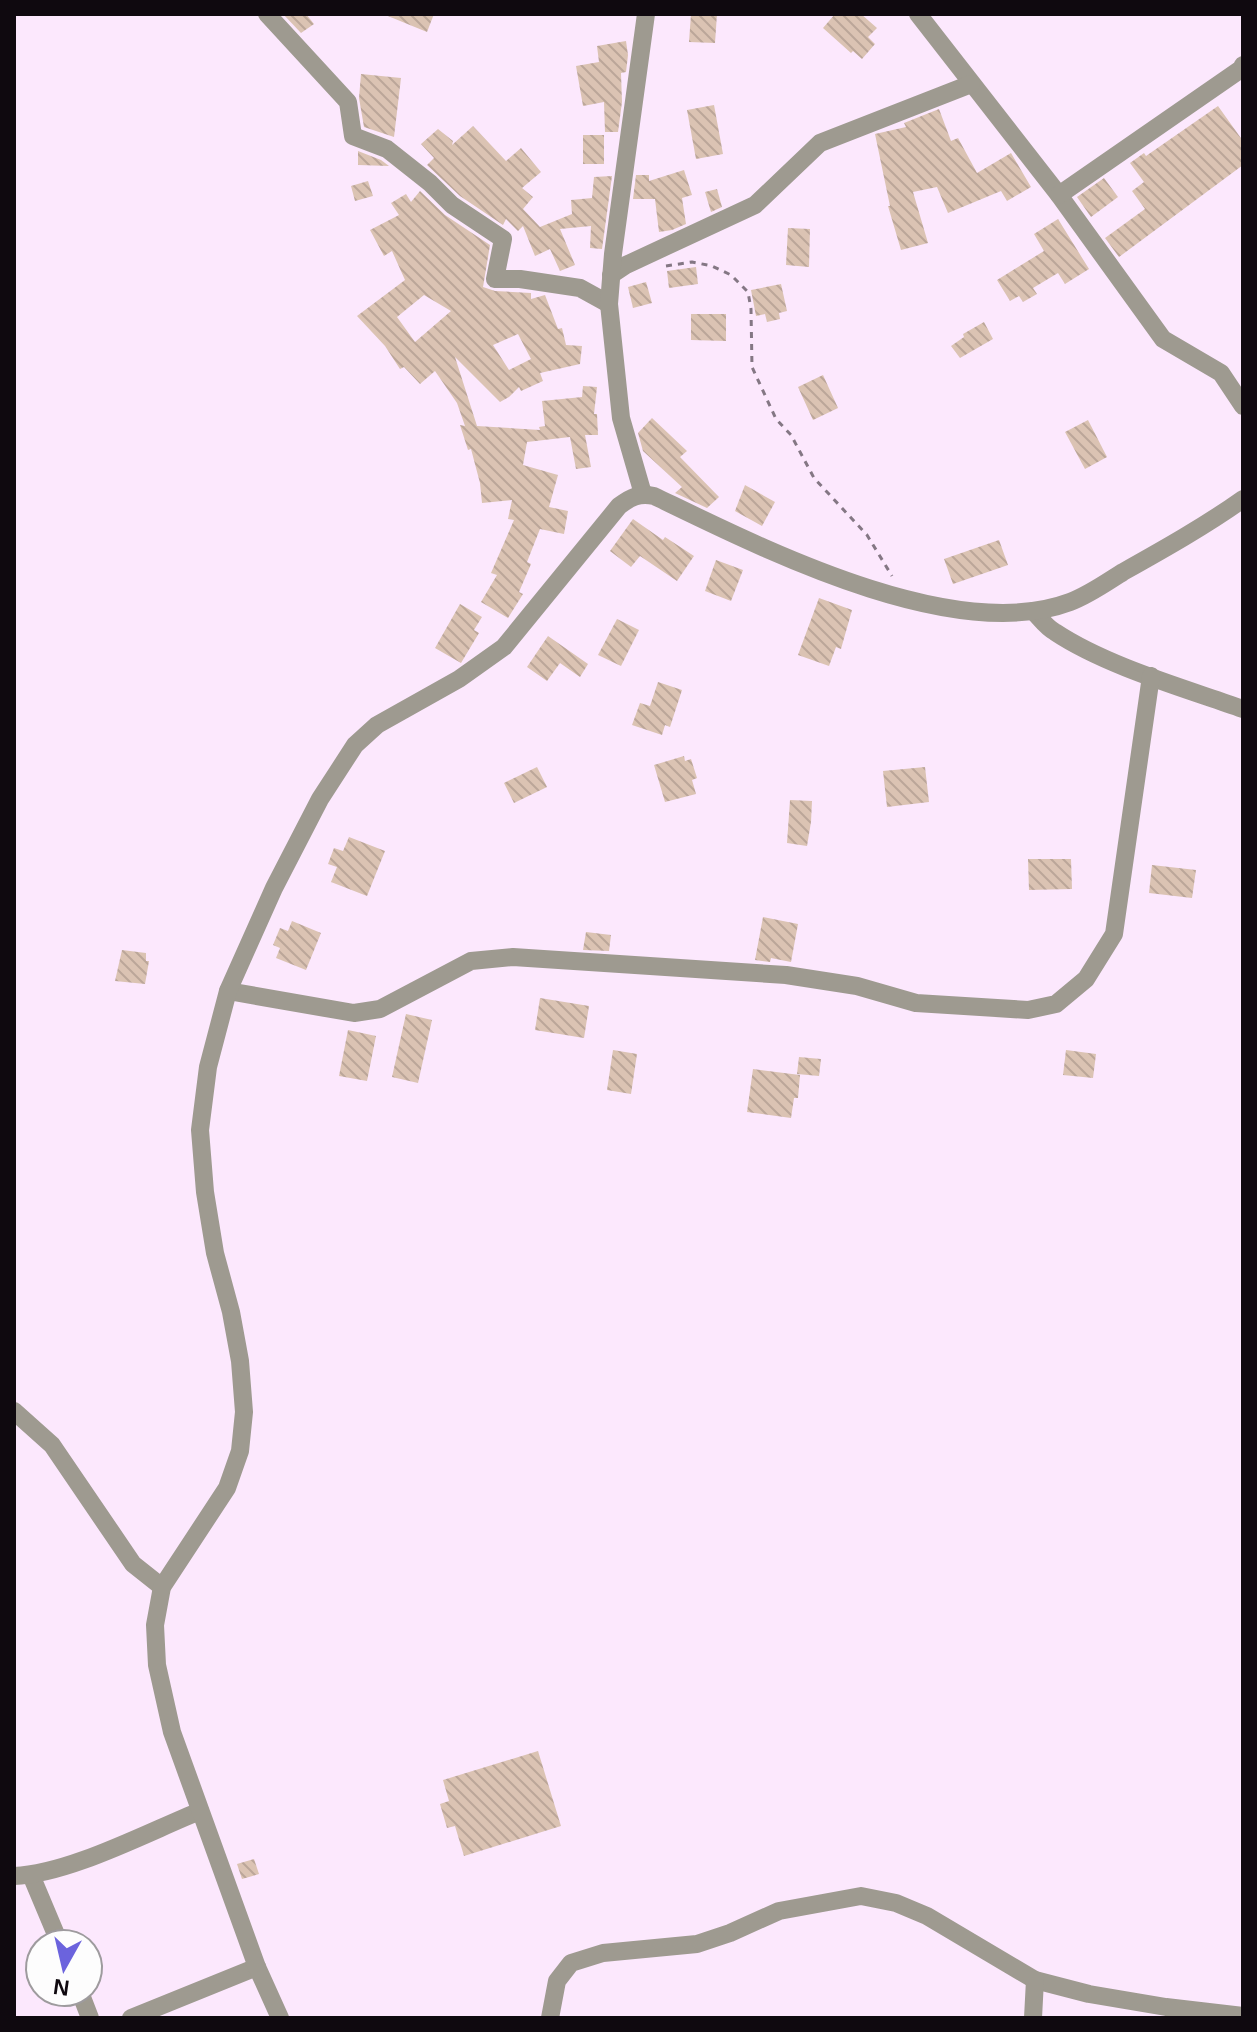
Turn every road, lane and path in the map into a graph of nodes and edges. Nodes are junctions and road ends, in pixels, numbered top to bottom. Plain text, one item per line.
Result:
1 (267, 14) edge
2 (646, 14) edge
3 (918, 14) edge
4 (1243, 65) edge
5 (971, 84) junction
6 (1059, 195) junction
7 (665, 266) dead end
8 (611, 275) junction
9 (609, 304) junction
10 (1243, 406) edge
11 (643, 494) junction
12 (1243, 499) edge
13 (895, 595) junction
14 (1033, 611) junction
15 (1151, 676) junction
16 (1243, 709) edge
17 (228, 991) junction
18 (14, 1411) edge
19 (162, 1587) junction
20 (200, 1811) junction
21 (22, 1876) edge
22 (51, 1928) edge
23 (257, 1967) junction
24 (1035, 1980) junction
25 (1243, 2016) edge
26 (131, 2018) edge
27 (280, 2018) edge
28 (550, 2018) edge
29 (1033, 2018) edge

1 - 9 street
2 - 8 street
3 - 5 street
4 - 6 street
5 - 6 street
5 - 8 street
6 - 10 street
7 - 13 path
8 - 9 street
9 - 11 street
11 - 13 street
11 - 17 street
12 - 14 street
13 - 14 street
14 - 15 street
15 - 16 street
15 - 17 street
17 - 19 street
18 - 19 street
19 - 20 street
20 - 21 street
20 - 23 street
21 - 22 street
23 - 26 street
23 - 27 street
24 - 25 street
24 - 28 street
24 - 29 street

